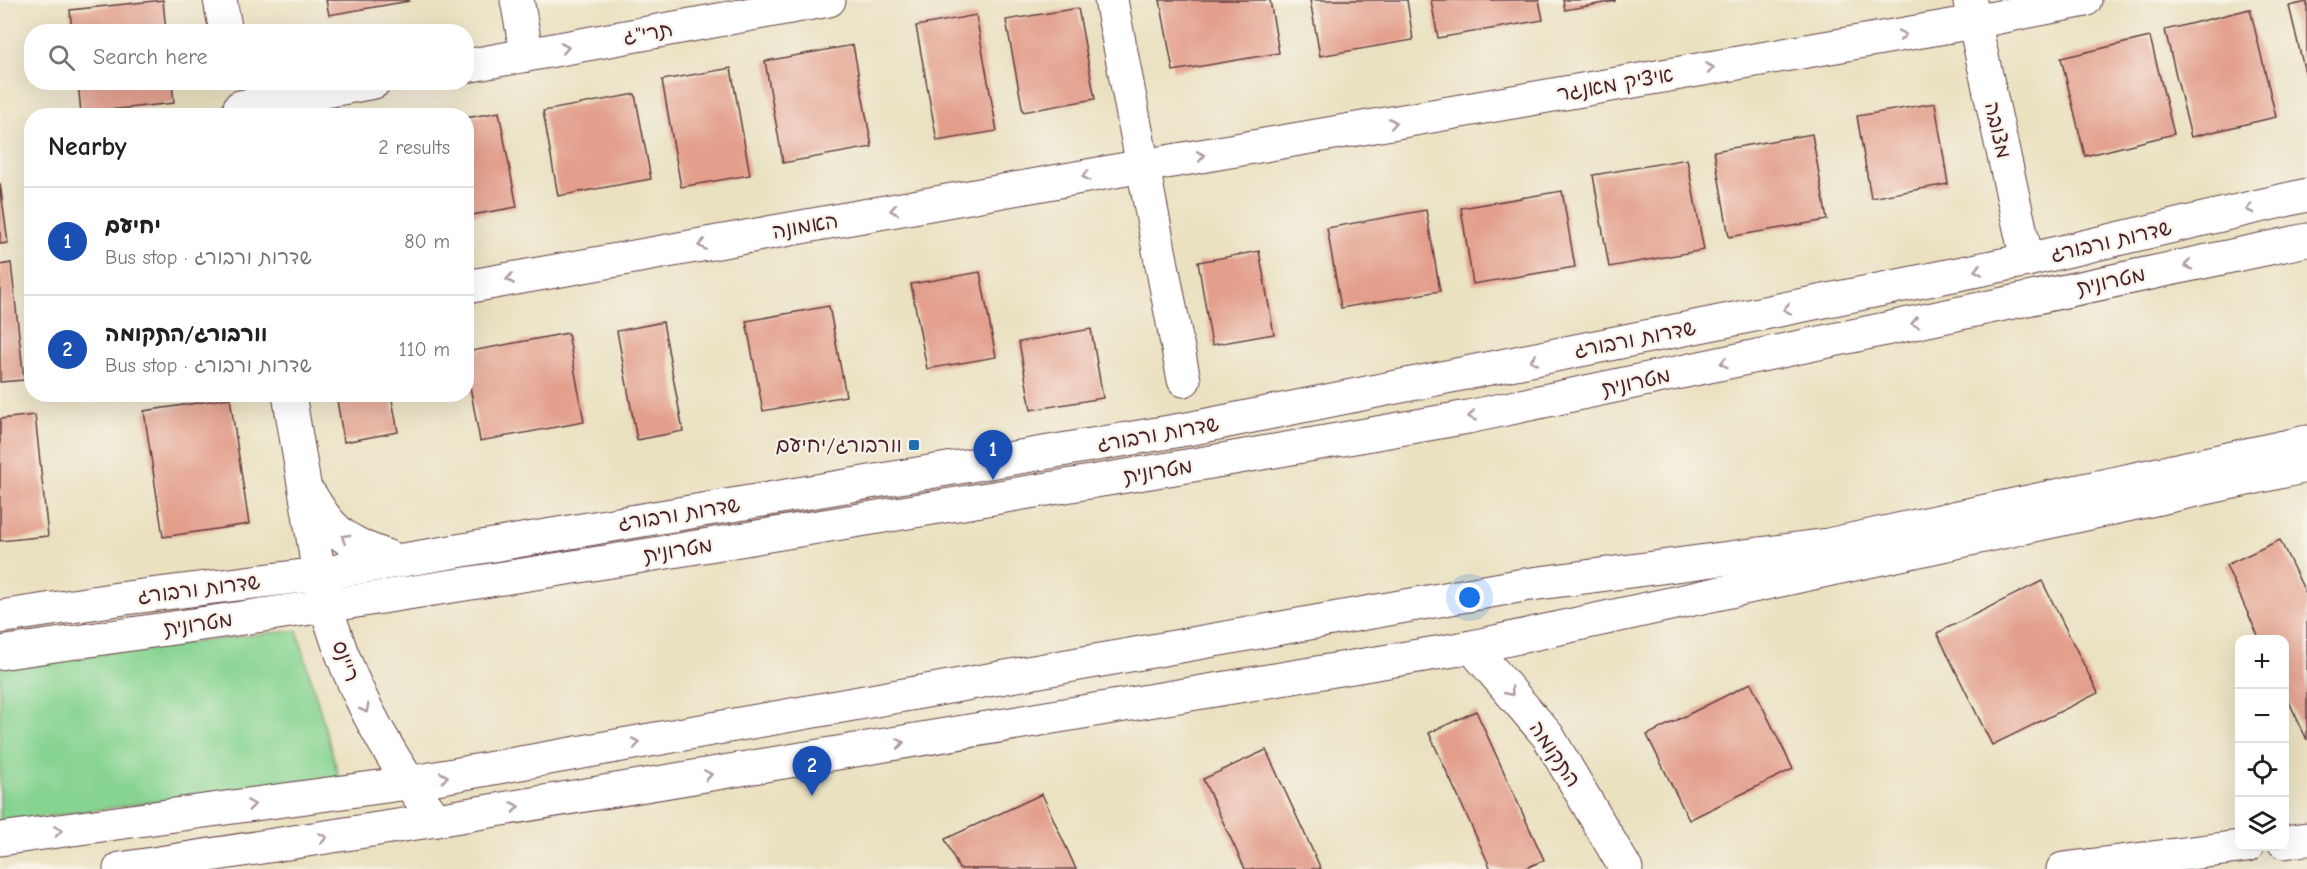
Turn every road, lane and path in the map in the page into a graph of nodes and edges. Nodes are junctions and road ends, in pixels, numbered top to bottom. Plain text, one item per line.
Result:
1 (220, 0) edge
2 (517, 0) edge
3 (829, 0) edge
4 (1111, 0) edge
5 (2085, 0) edge
6 (1972, 11) edge
7 (224, 24) edge
8 (527, 55) junction
9 (474, 65) edge
10 (320, 90) edge
11 (239, 102) edge
12 (1143, 166) junction
13 (2307, 195) edge
14 (2307, 240) edge
15 (2027, 260) junction
16 (474, 286) edge
17 (1184, 380) dead end
18 (290, 402) edge
19 (2307, 442) edge
20 (2307, 466) edge
21 (304, 484) junction
22 (399, 561) junction
23 (319, 574) junction
24 (325, 606) junction
25 (0, 617) edge
26 (1472, 648) junction
27 (0, 653) edge
28 (408, 783) junction
29 (436, 820) junction
30 (0, 839) edge
31 (2307, 839) edge
32 (2289, 841) edge
33 (2235, 848) edge
34 (120, 869) edge
35 (1626, 869) edge
36 (2063, 869) edge

1 - 7 main road
2 - 8 main road
8 -> 3 main road, תרי"ג
4 - 12 main road
5 - 6 main road, איציק מאנגר
12 -> 6 main road, איציק מאנגר
6 - 15 main road, מצובה
8 - 9 main road, תרי"ג
10 - 11 main road
12 -> 16 main road, האמונה
12 - 17 main road
13 -> 15 main road, שדרות ורבורג
14 -> 24 main road, מטרונית
15 -> 22 main road, שדרות ורבורג
18 - 21 main road, ריינס
28 -> 19 main road
20 - 26 main road
22 -> 21 main road, ריינס
21 - 23 main road, ריינס
22 - 23 main road, שדרות ורבורג
23 - 24 main road, ריינס
23 - 25 main road, שדרות ורבורג
24 - 27 main road, מטרונית
24 -> 28 main road, ריינס
29 -> 26 main road
26 -> 35 main road, התקומה
28 - 29 main road, ריינס
30 -> 28 main road
34 -> 29 main road
31 - 32 main road
33 - 36 main road

